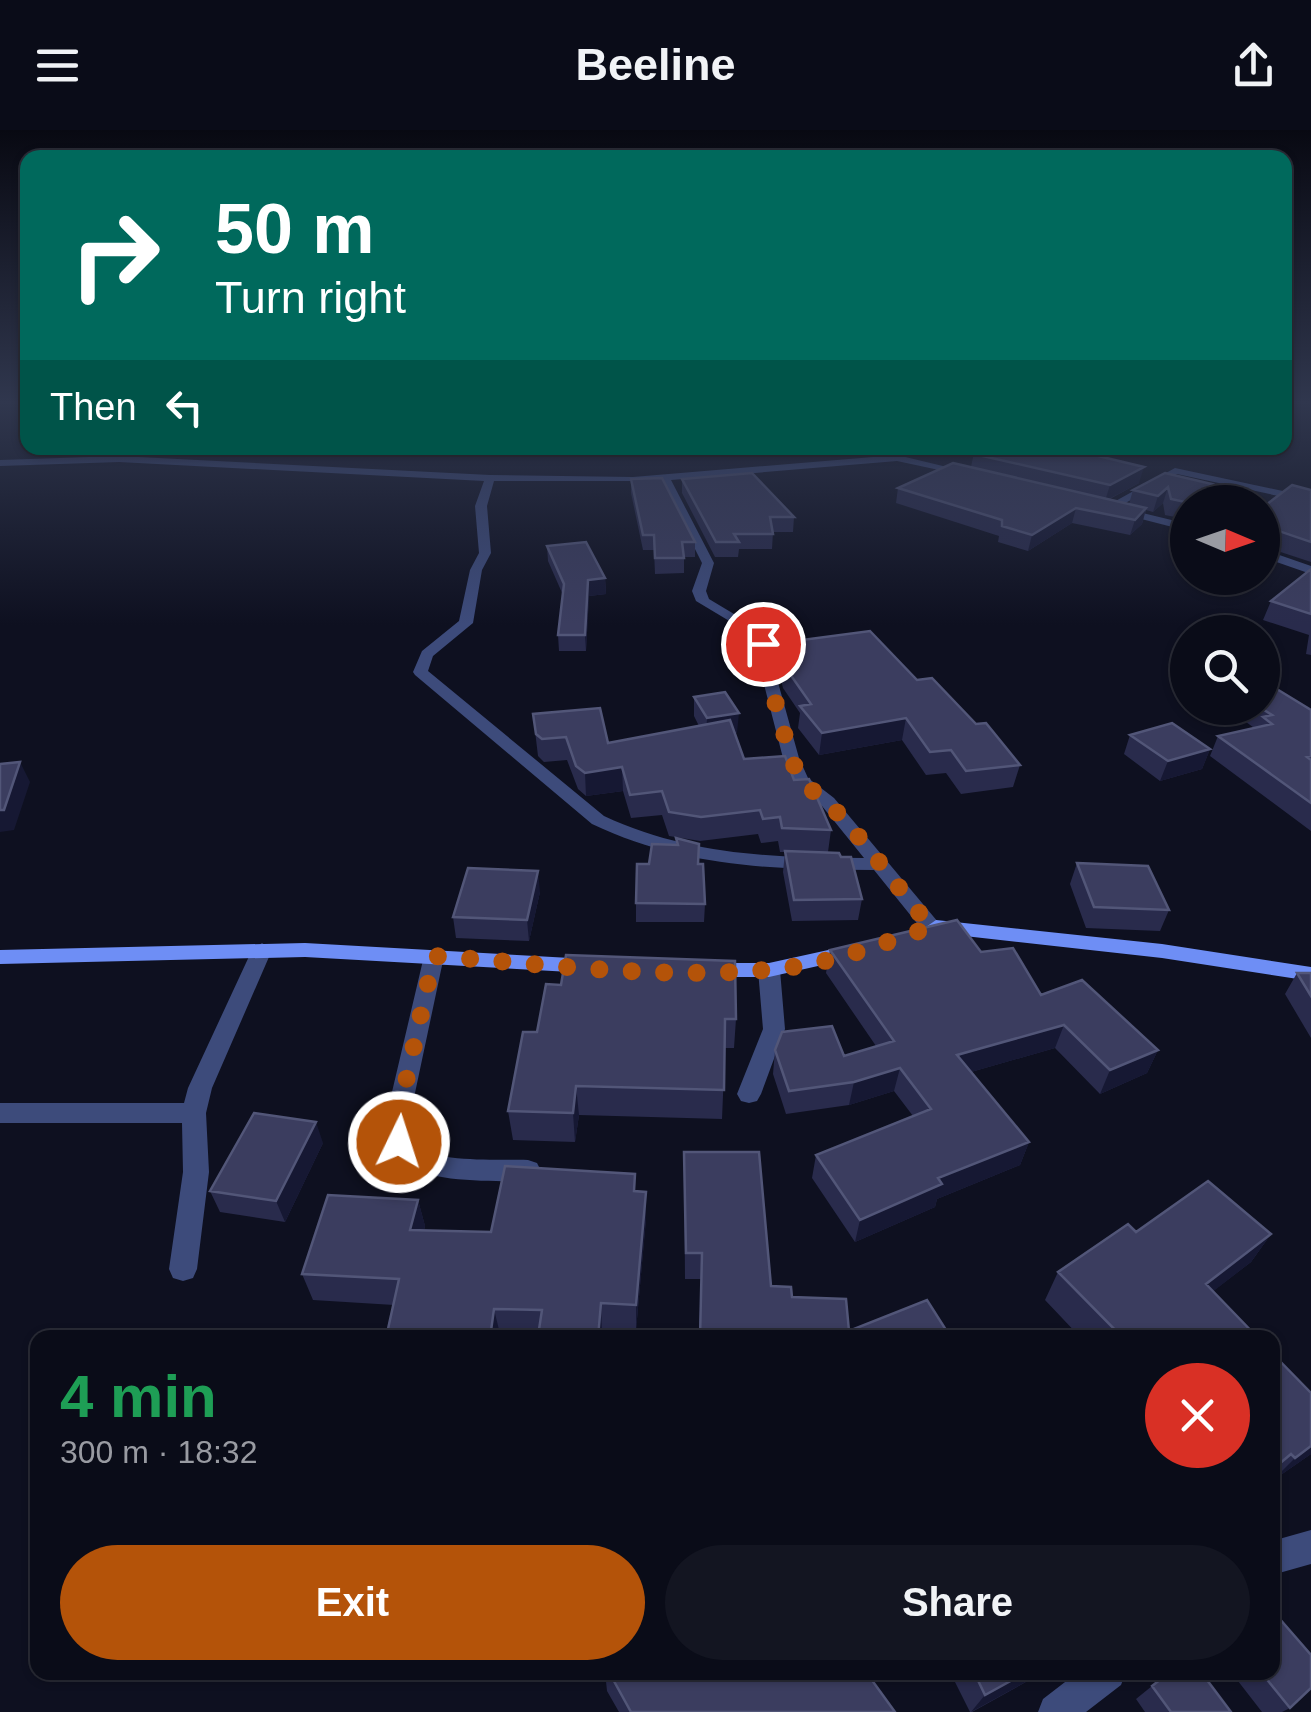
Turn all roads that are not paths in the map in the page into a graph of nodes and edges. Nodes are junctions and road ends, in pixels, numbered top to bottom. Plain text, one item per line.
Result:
1 (486, 478) edge
2 (490, 478) junction
3 (665, 478) joint
4 (1163, 478) edge
5 (1207, 478) edge
6 (1311, 500) edge
7 (1090, 503) edge
8 (1109, 508) junction
9 (1170, 523) edge
10 (1280, 559) edge
11 (1311, 570) edge
12 (880, 864) junction
13 (923, 930) joint
14 (873, 946) edge
15 (262, 950) junction
16 (434, 956) junction
17 (0, 957) edge
18 (602, 967) edge
19 (691, 970) edge
20 (770, 970) junction
21 (1311, 974) edge
22 (749, 1094) dead end
23 (0, 1112) edge
24 (194, 1113) junction
25 (550, 1172) edge
26 (183, 1269) dead end
27 (1311, 1547) edge
28 (1280, 1556) edge
29 (1098, 1680) edge
30 (1056, 1712) edge

1 - 2 street
2 - 3 street
2 - 12 street
3 - 12 street
4 - 8 street
5 - 6 street
7 - 8 street
8 - 9 street
10 - 11 street
12 - 13 street
13 - 21 street
14 - 20 street
15 - 16 street
15 - 17 street
15 - 24 street
16 - 18 street
16 - 25 street
19 - 20 street
20 - 22 street
23 - 24 street
24 - 26 street
27 - 28 street
29 - 30 street

